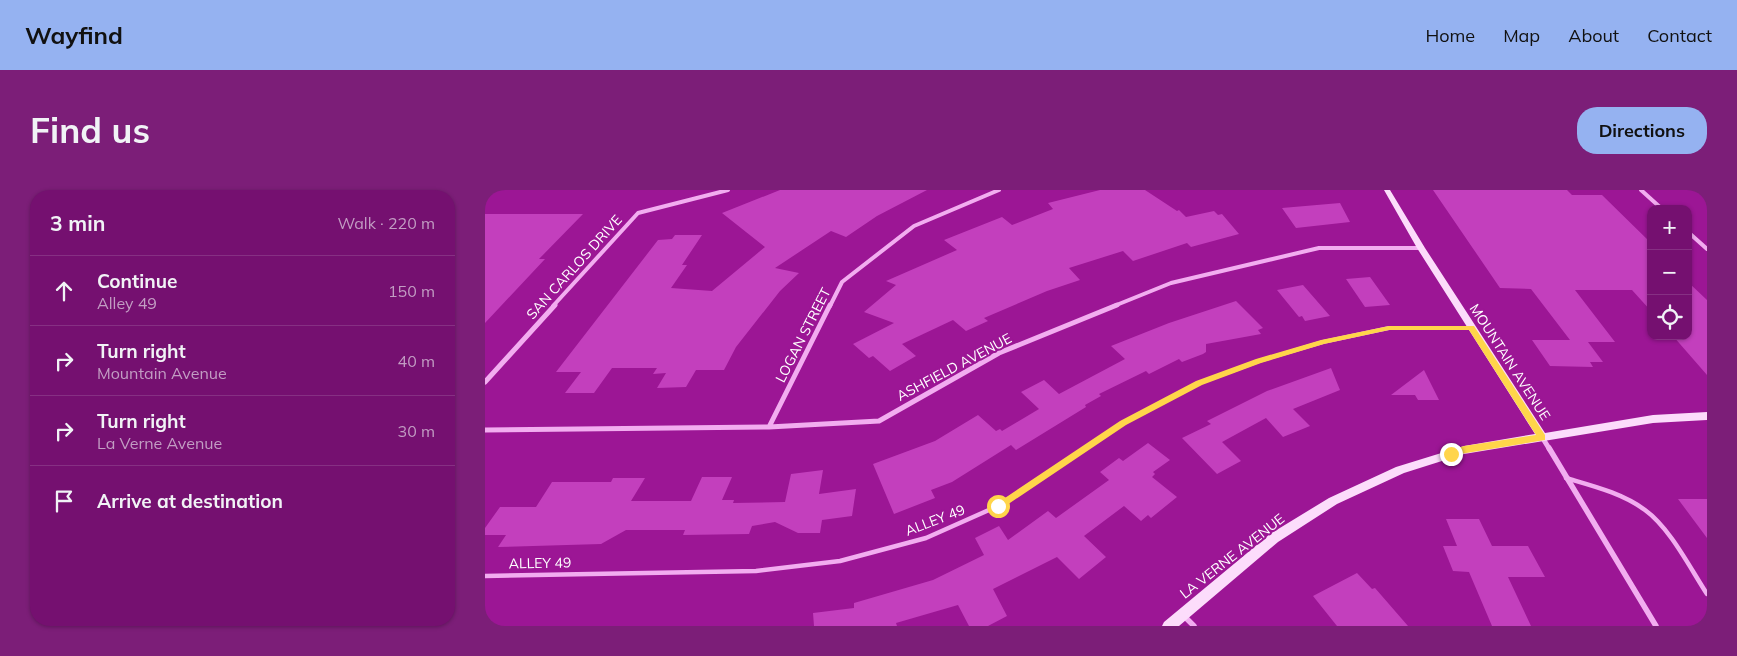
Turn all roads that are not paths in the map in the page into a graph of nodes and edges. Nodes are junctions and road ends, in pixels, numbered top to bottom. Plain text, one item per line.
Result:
1 (728, 190) edge
2 (999, 190) edge
3 (1387, 190) edge
4 (1641, 190) edge
5 (1658, 205) edge
6 (1692, 235) edge
7 (1421, 248) junction
8 (1707, 248) edge
9 (1472, 328) junction
10 (485, 382) edge
11 (1707, 416) edge
12 (769, 427) junction
13 (485, 430) edge
14 (1542, 438) junction
15 (1566, 478) junction
16 (485, 576) edge
17 (1707, 594) edge
18 (1183, 614) junction
19 (1169, 626) edge
20 (1194, 626) edge
21 (1655, 626) edge

1 - 10 street, SAN CARLOS DRIVE
2 - 12 street, LOGAN STREET
3 - 7 street, MOUNTAIN AVENUE
4 - 5 street
6 - 8 street
7 - 9 street, MOUNTAIN AVENUE
7 - 12 street, ASHFIELD AVENUE
9 - 14 street, MOUNTAIN AVENUE
9 - 16 lane, ALLEY 49
11 - 14 street, LA VERNE AVENUE
12 - 13 street, ASHFIELD AVENUE
14 - 15 street, MOUNTAIN AVENUE
14 - 18 street, LA VERNE AVENUE
15 - 17 lane
15 - 21 street, MOUNTAIN AVENUE
18 - 19 street, LA VERNE AVENUE
18 - 20 street

